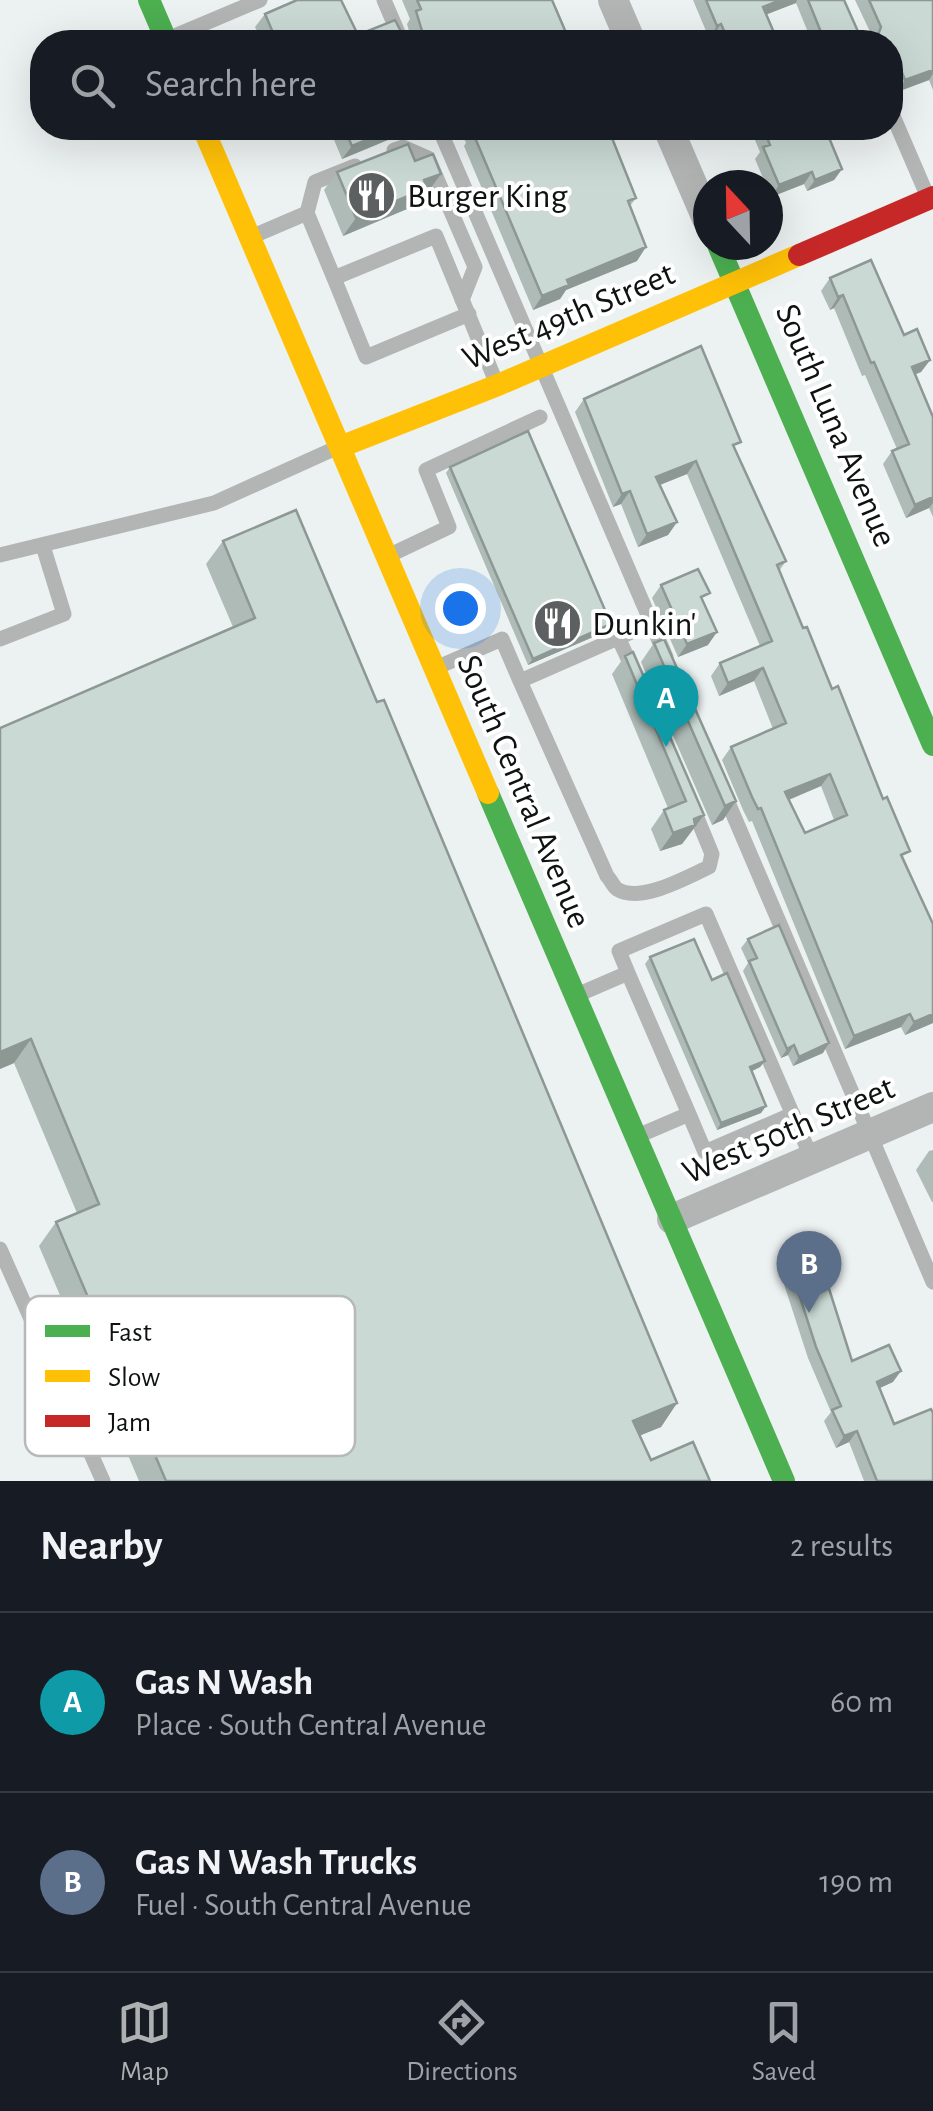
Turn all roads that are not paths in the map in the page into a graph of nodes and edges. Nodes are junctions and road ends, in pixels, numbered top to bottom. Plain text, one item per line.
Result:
1 (149, 0) edge
2 (260, 0) edge
3 (384, 0) edge
4 (613, 0) edge
5 (162, 30) edge
6 (192, 30) edge
7 (397, 30) edge
8 (627, 30) edge
9 (903, 137) edge
10 (209, 140) edge
11 (444, 140) edge
12 (673, 140) edge
13 (385, 154) edge
14 (368, 161) edge
15 (693, 185) edge
16 (932, 201) edge
17 (307, 214) junction
18 (250, 237) junction
19 (724, 260) edge
20 (334, 278) junction
21 (734, 282) junction
22 (466, 307) junction
23 (541, 366) junction
24 (498, 385) junction
25 (540, 418) dead end
26 (340, 447) junction
27 (43, 546) junction
28 (0, 556) edge
29 (386, 557) junction
30 (0, 639) edge
31 (670, 668) edge
32 (434, 669) junction
33 (520, 680) junction
34 (640, 684) edge
35 (933, 745) edge
36 (716, 776) edge
37 (686, 793) edge
38 (628, 973) junction
39 (576, 996) junction
40 (933, 1107) edge
41 (689, 1114) junction
42 (792, 1114) junction
43 (870, 1134) junction
44 (636, 1136) junction
45 (812, 1159) junction
46 (672, 1219) junction
47 (0, 1249) edge
48 (933, 1282) edge
49 (25, 1305) edge
50 (92, 1456) edge
51 (103, 1481) edge
52 (784, 1481) edge

1 - 5 main road
2 - 6 lane
3 - 7 lane
4 - 8 street
9 - 16 lane
10 - 18 main road, South Central Avenue
11 - 23 lane
12 - 15 street
13 - 22 lane
14 - 17 lane
16 - 21 main road, West 49th Street
17 - 18 lane
17 - 20 lane
18 - 26 main road, South Central Avenue
19 - 21 main road, South Luna Avenue
20 - 22 lane
20 - 22 lane
21 - 23 main road, West 49th Street
21 - 35 main road, South Luna Avenue
22 - 24 lane
23 - 24 main road, West 49th Street
23 - 31 lane
24 - 26 main road, West 49th Street
25 - 29 lane
26 - 27 lane
26 - 29 main road, South Central Avenue
27 - 28 lane
27 - 30 lane
29 - 32 main road, South Central Avenue
32 - 33 lane
32 - 39 main road, South Central Avenue
33 - 34 lane
33 - 37 lane
36 - 43 lane
38 - 39 lane
38 - 41 lane
38 - 42 lane
39 - 44 main road, South Central Avenue
40 - 43 street, West 50th Street
41 - 42 lane
41 - 44 lane
42 - 45 lane
43 - 45 street, West 50th Street
43 - 48 lane
44 - 46 main road, South Central Avenue
45 - 46 street, West 50th Street
46 - 52 main road, South Central Avenue
47 - 49 lane
50 - 51 lane

